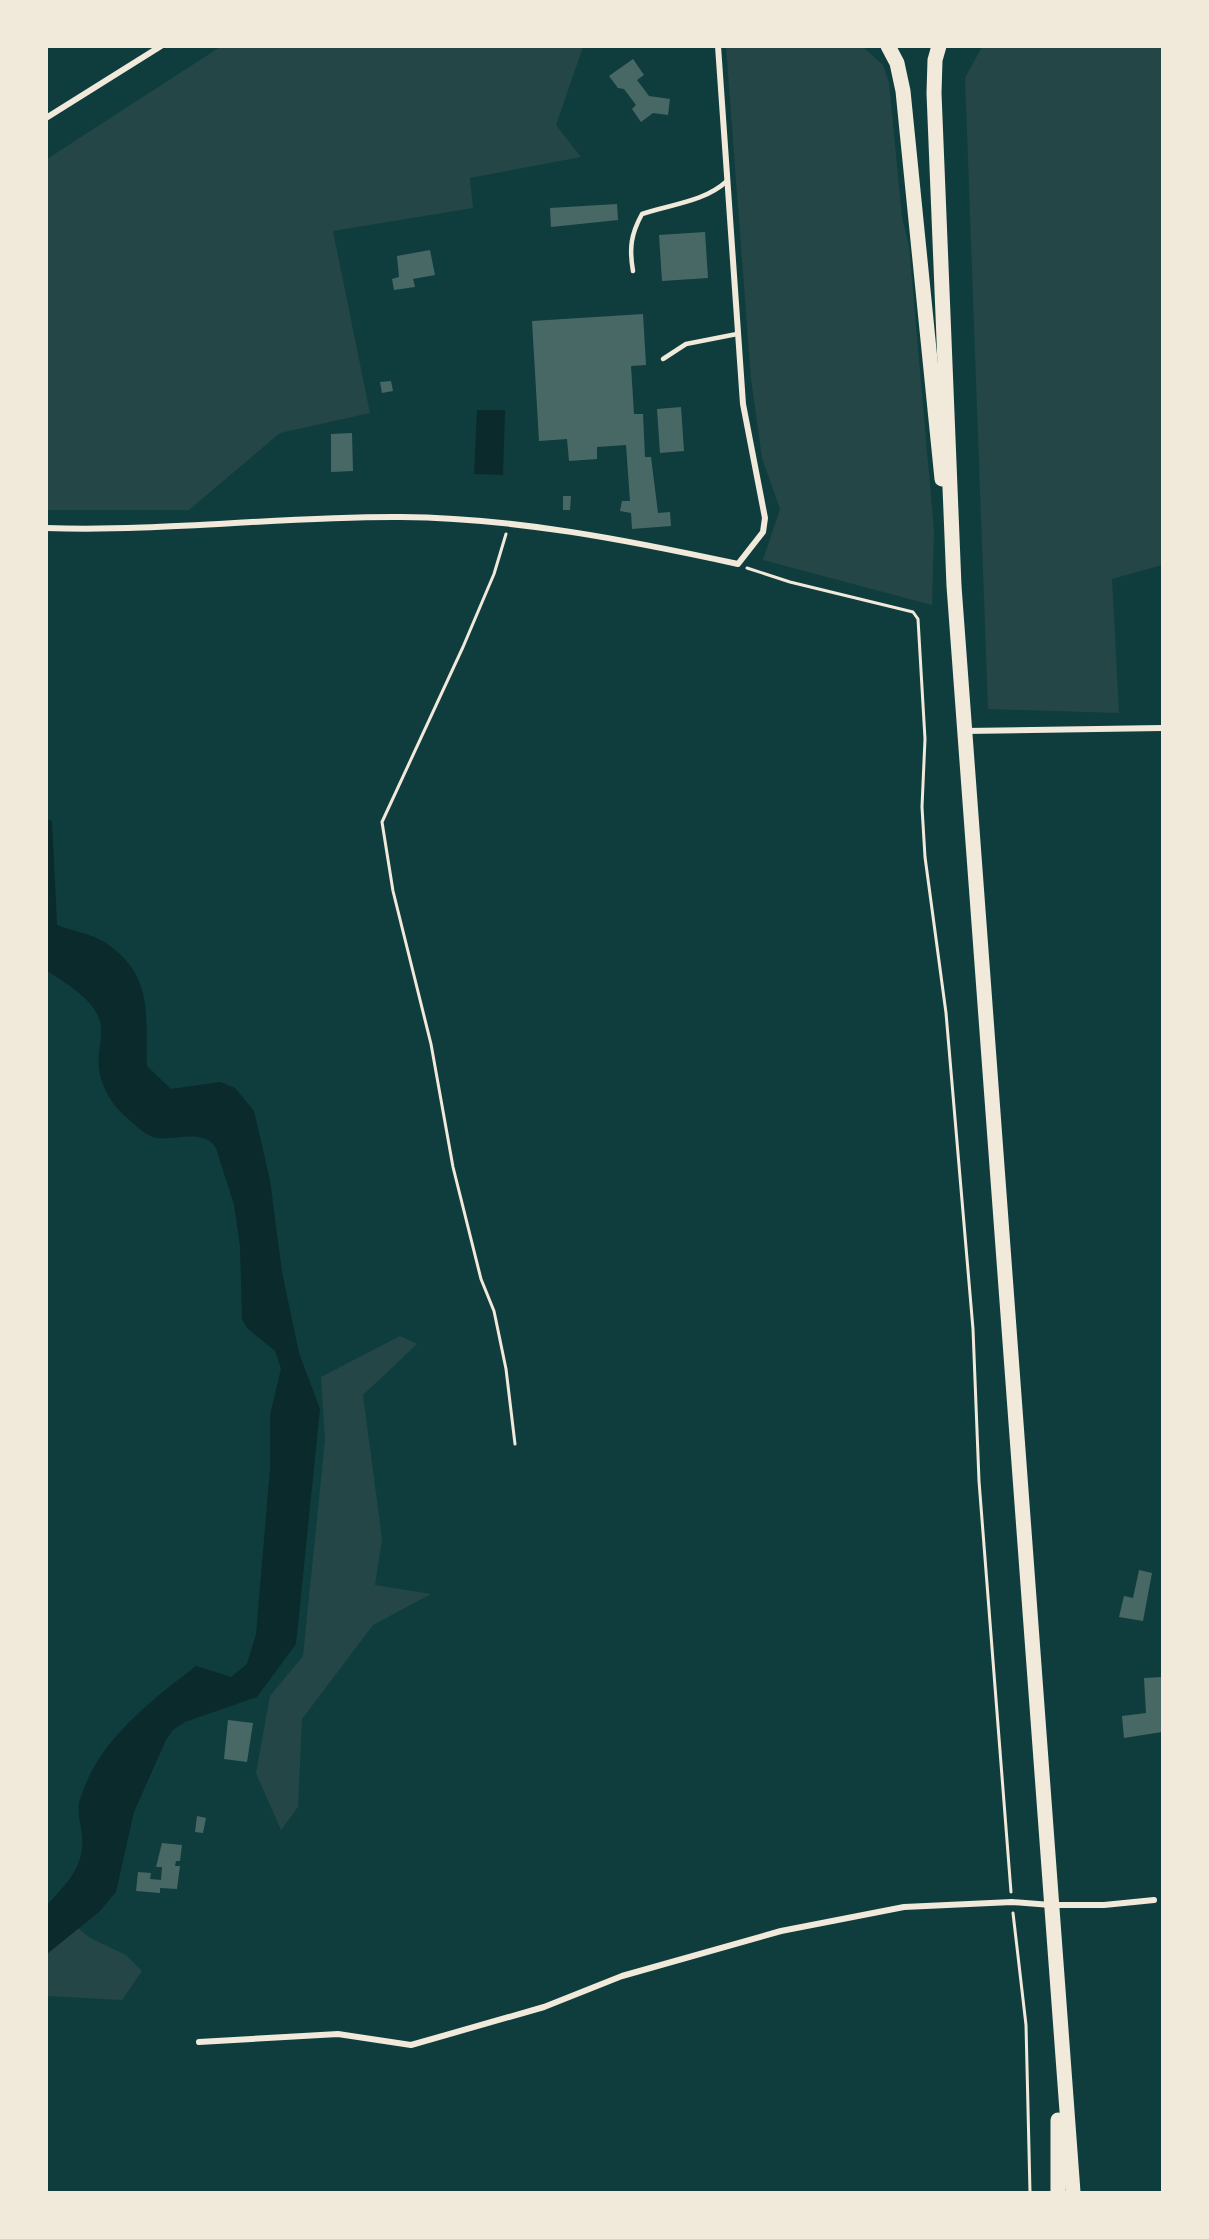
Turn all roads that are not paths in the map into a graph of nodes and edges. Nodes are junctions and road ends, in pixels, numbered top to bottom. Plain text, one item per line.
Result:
1 (161, 46) edge
2 (718, 46) edge
3 (888, 46) edge
4 (939, 46) edge
5 (46, 118) edge
6 (727, 181) junction
7 (633, 271) dead end
8 (737, 334) junction
9 (663, 359) dead end
10 (46, 528) edge
11 (954, 586) junction
12 (1162, 728) edge
13 (964, 731) junction
14 (1154, 1900) dead end
15 (1051, 1905) junction
16 (1057, 2000) junction
17 (199, 2042) dead end
18 (1058, 2193) edge
19 (1073, 2193) edge

1 - 5 street
2 - 6 street
3 - 11 main road
4 - 11 main road
6 - 7 lane
6 - 8 street
8 - 9 lane
8 - 10 street
11 - 13 main road
12 - 13 street
13 - 15 main road
14 - 15 street
15 - 16 main road
15 - 17 street
16 - 18 main road
16 - 19 main road

